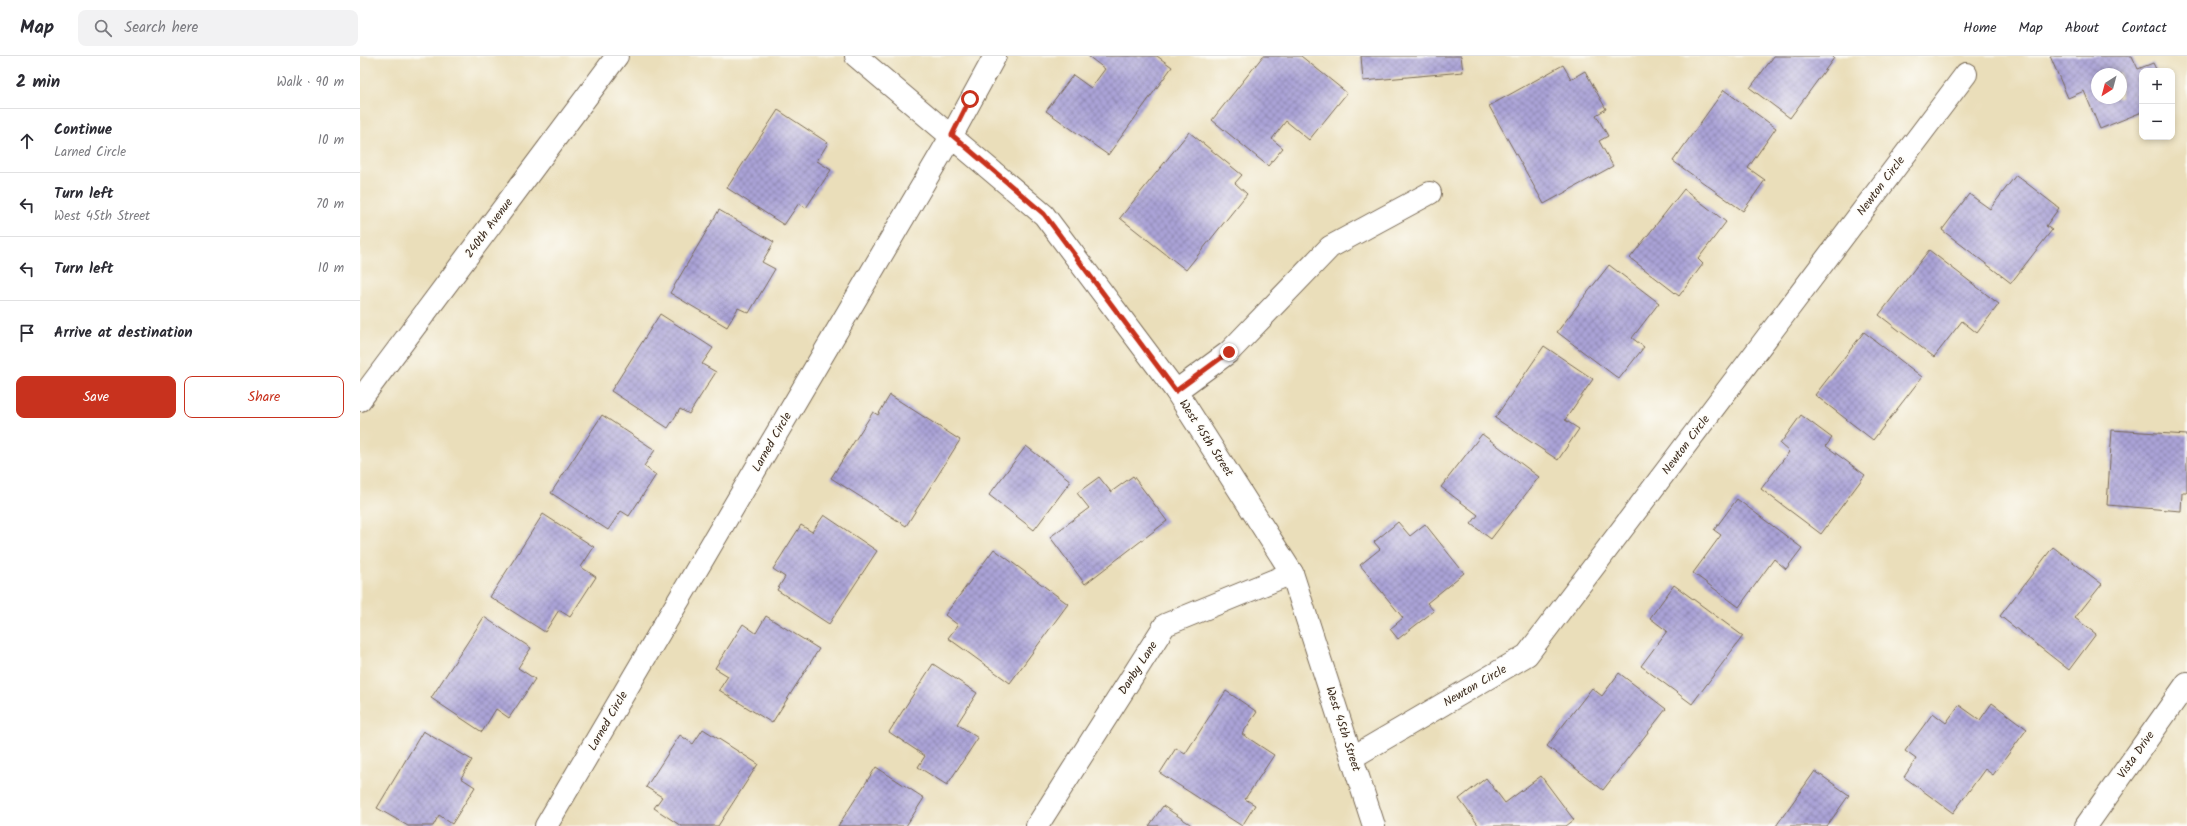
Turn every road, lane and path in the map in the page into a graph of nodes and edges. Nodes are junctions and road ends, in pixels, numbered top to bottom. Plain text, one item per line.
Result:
1 (617, 56) edge
2 (856, 56) edge
3 (995, 56) edge
4 (1966, 74) dead end
5 (952, 135) junction
6 (1430, 193) dead end
7 (1176, 391) junction
8 (360, 400) edge
9 (1292, 572) junction
10 (2187, 683) edge
11 (1353, 757) junction
12 (546, 826) edge
13 (1037, 826) edge
14 (1374, 826) edge
15 (2086, 826) edge

1 - 8 street, 240th Avenue
2 - 5 street, West 45th Street
3 - 5 street, Larned Circle
4 - 11 street, Newton Circle
5 - 7 street, West 45th Street
5 - 12 street, Larned Circle
6 - 7 street
7 - 9 street, West 45th Street
9 - 11 street, West 45th Street
9 - 13 street, Danby Lane
10 - 15 street, Vista Drive
11 - 14 street, West 45th Street

